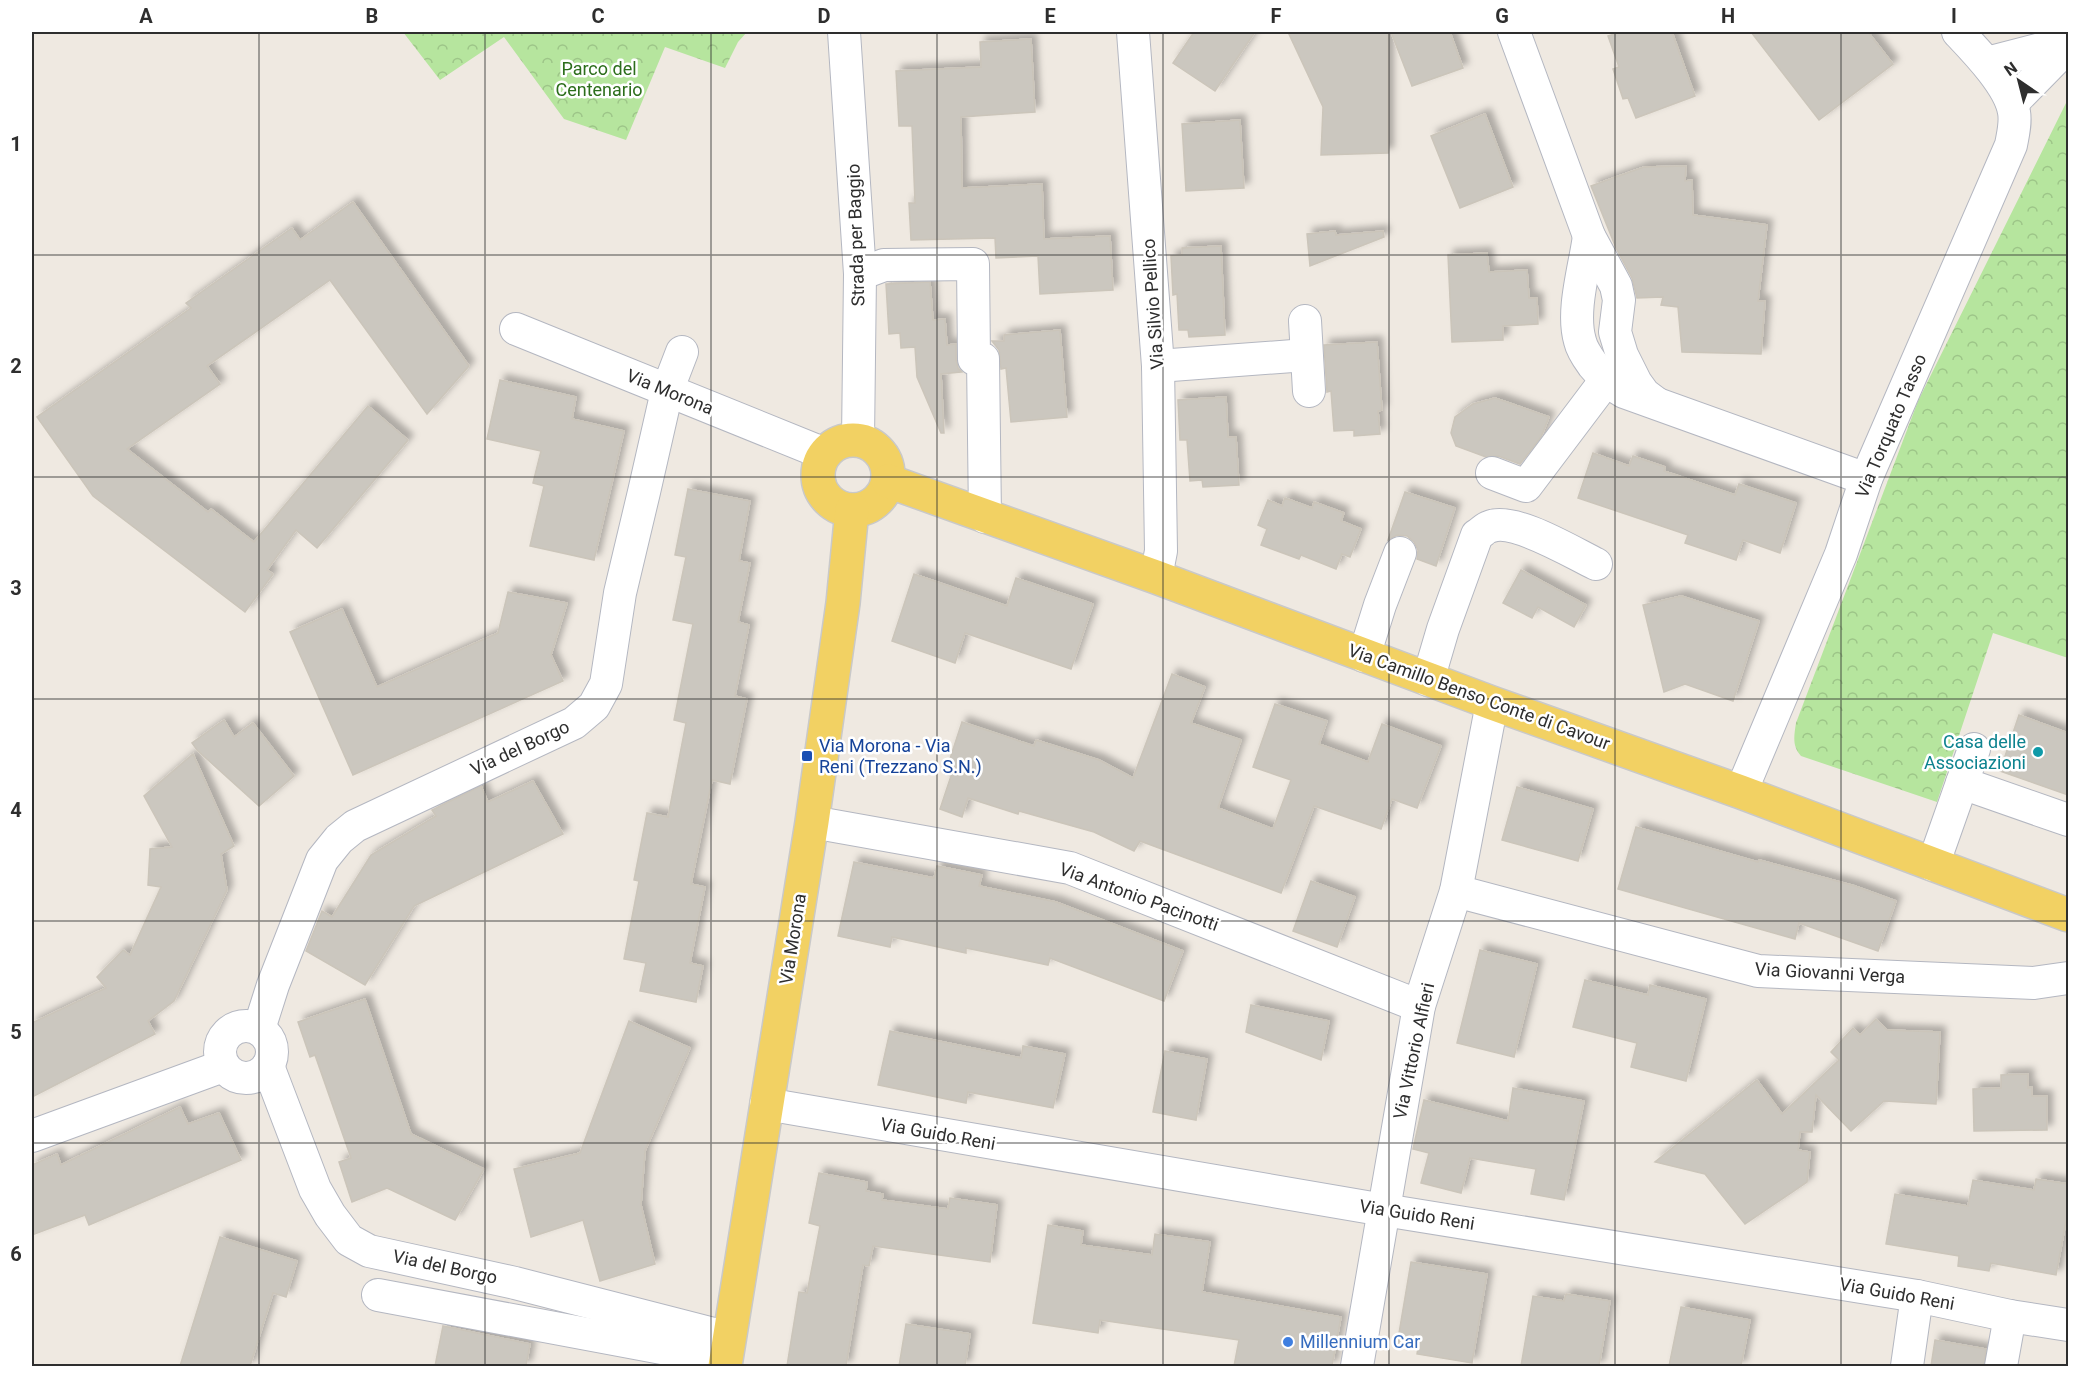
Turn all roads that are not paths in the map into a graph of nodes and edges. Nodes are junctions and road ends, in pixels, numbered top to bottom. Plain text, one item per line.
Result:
1 (844, 32) edge
2 (1133, 32) edge
3 (1514, 32) edge
4 (1959, 32) edge
5 (2068, 44) edge
6 (1987, 63) junction
7 (2012, 103) junction
8 (1589, 236) junction
9 (860, 274) junction
10 (1305, 321) dead end
11 (516, 329) dead end
12 (682, 352) dead end
13 (1306, 355) junction
14 (1158, 366) junction
15 (1606, 380) junction
16 (667, 391) junction
17 (1309, 391) dead end
18 (1659, 405) junction
19 (858, 440) junction
20 (825, 453) junction
21 (1492, 472) dead end
22 (1866, 479) junction
23 (888, 481) junction
24 (852, 510) junction
25 (985, 517) junction
26 (1400, 553) dead end
27 (1596, 564) dead end
28 (1156, 577) junction
29 (1364, 656) junction
30 (1428, 680) junction
31 (1492, 703) junction
32 (1974, 749) dead end
33 (1962, 783) junction
34 (1741, 792) junction
35 (2068, 820) edge
36 (812, 822) junction
37 (1933, 865) junction
38 (1456, 891) junction
39 (2068, 915) edge
40 (2068, 978) edge
41 (1419, 1006) junction
42 (259, 1029) junction
43 (223, 1066) junction
44 (268, 1066) junction
45 (766, 1104) junction
46 (32, 1136) edge
47 (1384, 1210) junction
48 (378, 1295) dead end
49 (1917, 1296) junction
50 (2010, 1316) junction
51 (2068, 1325) edge
52 (726, 1355) edge
53 (1357, 1366) edge
54 (1907, 1366) edge
55 (2001, 1366) edge

1 - 9 street, Strada per Baggio
2 - 14 street, Via Silvio Pellico
3 - 8 street
4 - 6 street, Via Torquato Tasso
5 - 6 street
5 - 7 street
6 - 7 street, Via Torquato Tasso
7 - 22 street, Via Torquato Tasso
8 - 15 street
8 - 18 street
9 - 19 street, Strada per Baggio
9 - 25 street
10 - 13 street
11 - 16 street, Via Morona
12 - 16 street, Via del Borgo
13 - 14 street
13 - 17 street
14 - 28 street, Via Silvio Pellico
15 - 18 street
15 - 21 street
16 - 20 street, Via Morona
16 - 42 street, Via del Borgo
18 - 22 street
19 - 20 main road
19 - 23 main road
20 - 24 main road
22 - 34 street, Via Torquato Tasso
23 - 24 main road
23 - 25 main road, Via Camillo Benso Conte di Cavour
24 - 36 main road, Via Morona
25 - 28 main road, Via Camillo Benso Conte di Cavour
26 - 29 street
27 - 30 street
28 - 29 main road, Via Camillo Benso Conte di Cavour
29 - 30 main road, Via Camillo Benso Conte di Cavour
30 - 31 main road, Via Camillo Benso Conte di Cavour
31 - 34 main road, Via Camillo Benso Conte di Cavour
31 - 38 street, Via Vittorio Alfieri
32 - 33 street
33 - 35 street
33 - 37 street
34 - 37 main road, Via Camillo Benso Conte di Cavour
36 - 41 street, Via Antonio Pacinotti
36 - 45 main road, Via Morona
37 - 39 main road, Via Camillo Benso Conte di Cavour
38 - 40 street, Via Giovanni Verga
38 - 41 street, Via Vittorio Alfieri
41 - 47 street, Via Vittorio Alfieri
42 - 43 street
42 - 44 street
43 - 44 street
43 - 46 street
44 - 52 street, Via del Borgo
45 - 47 street, Via Guido Reni
45 - 52 main road, Via Morona
47 - 49 street, Via Guido Reni
47 - 53 street, Via Vittorio Alfieri
48 - 52 street
49 - 50 street, Via Guido Reni
49 - 54 street
50 - 51 street, Via Guido Reni
50 - 55 street

